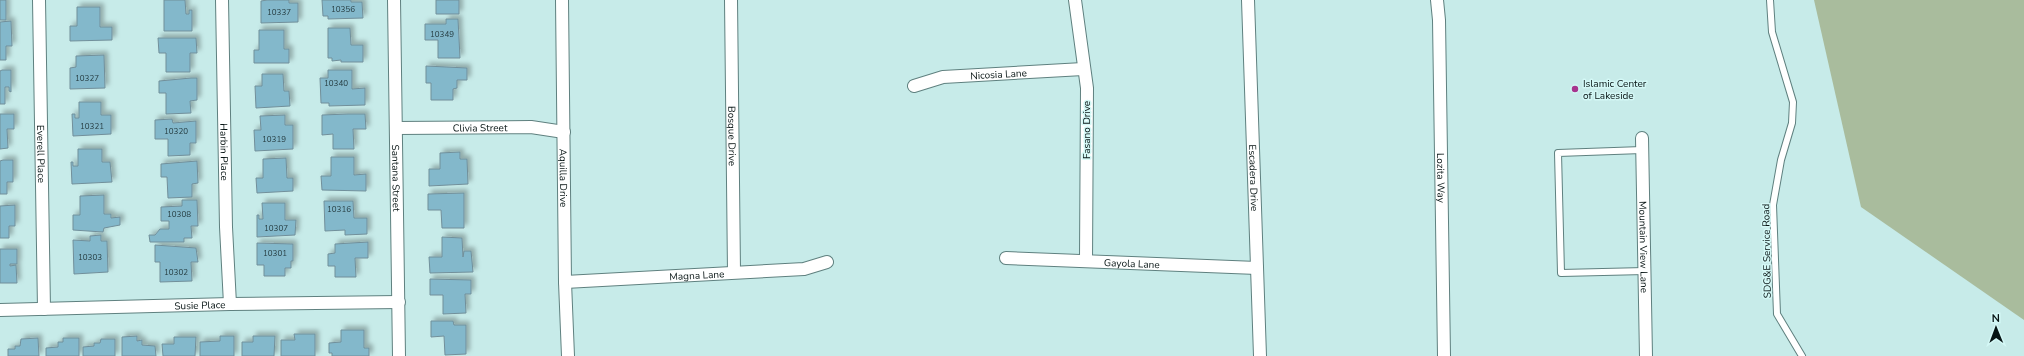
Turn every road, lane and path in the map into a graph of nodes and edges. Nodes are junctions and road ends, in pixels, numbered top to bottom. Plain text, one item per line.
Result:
1 (39, 0) edge
2 (222, 0) edge
3 (394, 0) edge
4 (562, 0) edge
5 (731, 0) edge
6 (1075, 0) edge
7 (1248, 0) edge
8 (1437, 0) edge
9 (1770, 0) edge
10 (1083, 69) junction
11 (914, 86) dead end
12 (396, 128) junction
13 (564, 132) junction
14 (1642, 144) joint
15 (1006, 258) dead end
16 (1086, 261) junction
17 (827, 262) dead end
18 (1258, 268) junction
19 (734, 272) junction
20 (1645, 272) junction
21 (565, 282) junction
22 (400, 302) junction
23 (230, 304) junction
24 (44, 309) junction
25 (0, 310) edge
26 (400, 356) edge
27 (568, 356) edge
28 (1260, 356) edge
29 (1444, 356) edge
30 (1646, 356) edge
31 (1802, 356) edge

1 - 24 street, Everell Place
2 - 23 street, Harbin Place
3 - 12 street, Santana Street
4 - 13 street, Aquilla Drive
5 - 19 street, Bosque Drive
6 - 10 street, Fasano Drive
7 - 18 street, Escadera Drive
8 - 29 street, Lozita Way
9 - 31 lane, SDG&E Service Road
10 - 11 street, Nicosia Lane
10 - 16 street, Fasano Drive
12 - 13 street, Clivia Street
12 - 22 street, Santana Street
13 - 21 street, Aquilla Drive
14 - 20 street, Mountain View Lane
14 - 20 lane
15 - 16 street, Gayola Lane
16 - 18 street, Gayola Lane
17 - 19 street, Magna Lane
18 - 28 street, Escadera Drive
19 - 21 street, Magna Lane
20 - 30 street, Mountain View Lane
21 - 27 street, Aquilla Drive
22 - 23 street, Susie Place
22 - 26 street, Santana Street
23 - 24 street, Susie Place
24 - 25 street, Susie Place

